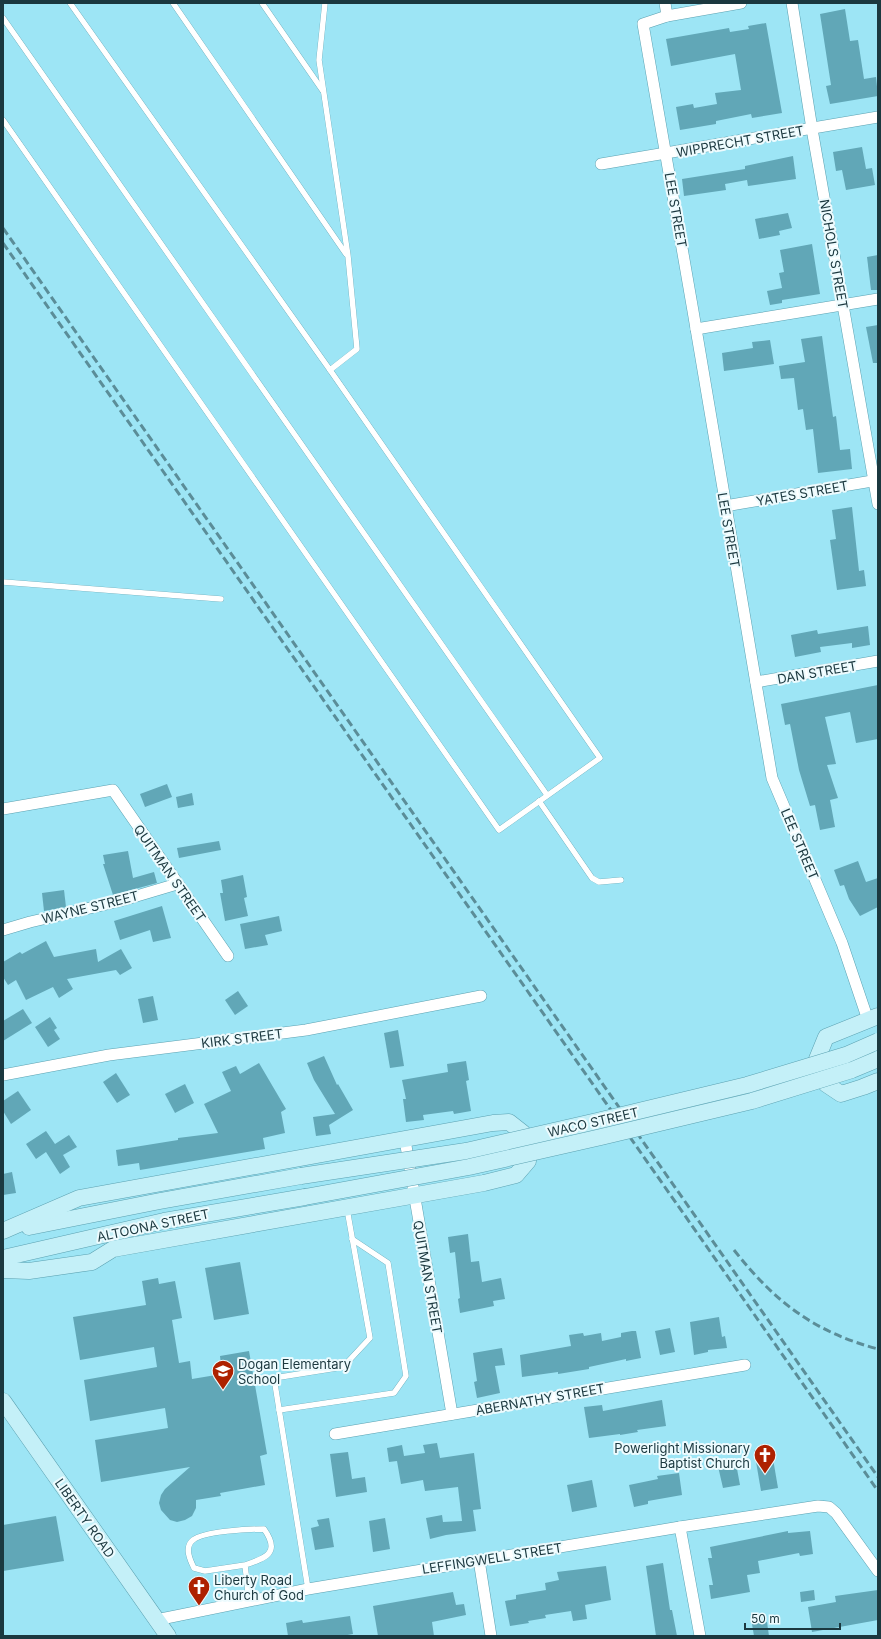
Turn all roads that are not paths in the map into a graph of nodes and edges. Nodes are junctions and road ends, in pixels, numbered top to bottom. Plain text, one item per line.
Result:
1 (70, 3) edge
2 (173, 3) edge
3 (262, 3) edge
4 (325, 3) edge
5 (665, 3) edge
6 (741, 3) edge
7 (792, 3) edge
8 (667, 16) junction
9 (3, 18) edge
10 (324, 93) junction
11 (878, 117) edge
12 (3, 120) edge
13 (812, 129) junction
14 (666, 154) junction
15 (601, 164) dead end
16 (348, 256) junction
17 (878, 299) edge
18 (843, 304) junction
19 (696, 329) junction
20 (330, 370) junction
21 (876, 480) edge
22 (878, 504) edge
23 (725, 506) junction
24 (3, 582) edge
25 (221, 599) dead end
26 (878, 661) edge
27 (756, 682) junction
28 (547, 795) junction
29 (539, 801) junction
30 (3, 809) edge
31 (621, 880) dead end
32 (178, 884) junction
33 (3, 930) edge
34 (228, 956) dead end
35 (481, 996) dead end
36 (873, 1018) edge
37 (878, 1041) edge
38 (878, 1059) edge
39 (3, 1075) edge
40 (878, 1081) edge
41 (405, 1140) junction
42 (301, 1176) joint
43 (414, 1194) junction
44 (305, 1197) joint
45 (346, 1207) junction
46 (3, 1231) edge
47 (352, 1239) junction
48 (43, 1249) junction
49 (113, 1249) junction
50 (3, 1258) edge
51 (3, 1270) edge
52 (745, 1365) dead end
53 (3, 1401) edge
54 (279, 1410) junction
55 (452, 1414) junction
56 (334, 1434) dead end
57 (680, 1527) junction
58 (479, 1560) junction
59 (245, 1565) junction
60 (878, 1571) edge
61 (308, 1589) junction
62 (249, 1601) junction
63 (156, 1620) junction
64 (168, 1636) edge
65 (491, 1636) edge
66 (700, 1636) edge

1 - 20 lane
2 - 16 lane
3 - 10 lane
4 - 10 lane
5 - 8 street
6 - 8 street
7 - 13 street, NICHOLS STREET
8 - 14 street, LEE STREET
9 - 28 lane
10 - 16 lane
11 - 13 street, WIPPRECHT STREET
12 - 29 lane
13 - 14 street, WIPPRECHT STREET
13 - 18 street, NICHOLS STREET
14 - 15 street, WIPPRECHT STREET
14 - 19 street, LEE STREET
16 - 20 lane
17 - 18 street
18 - 19 street
18 - 21 street, NICHOLS STREET
19 - 23 street, LEE STREET
20 - 28 lane
21 - 22 street, NICHOLS STREET
21 - 23 street, YATES STREET
23 - 27 street, LEE STREET
24 - 25 lane
26 - 27 street, DAN STREET
27 - 36 street, LEE STREET
28 - 29 lane
29 - 31 lane
30 - 32 street, QUITMAN STREET
32 - 33 street, WAYNE STREET
32 - 34 street, QUITMAN STREET
35 - 39 street, KIRK STREET
36 - 40 main road
37 - 42 main road, WACO STREET, bridge
38 - 44 main road, WACO STREET, bridge
41 - 43 street, QUITMAN STREET
41 - 43 main road
41 - 46 main road
42 - 46 main road, ALTOONA STREET
43 - 45 main road
43 - 55 street, QUITMAN STREET
44 - 48 main road, ALTOONA STREET
45 - 47 lane
45 - 49 main road
47 - 54 lane
47 - 54 lane
48 - 49 main road
48 - 50 main road, ALTOONA STREET
49 - 51 main road
52 - 55 street, ABERNATHY STREET
53 - 63 main road, LIBERTY ROAD
54 - 61 lane
55 - 56 street, ABERNATHY STREET
57 - 58 street, LEFFINGWELL STREET
57 - 60 street, LEFFINGWELL STREET
57 - 66 street
58 - 61 street, LEFFINGWELL STREET
58 - 65 street
59 - 59 lane
59 - 62 lane
61 - 62 street, LEFFINGWELL STREET
62 - 63 street, LEFFINGWELL STREET
63 - 64 main road, LIBERTY ROAD

